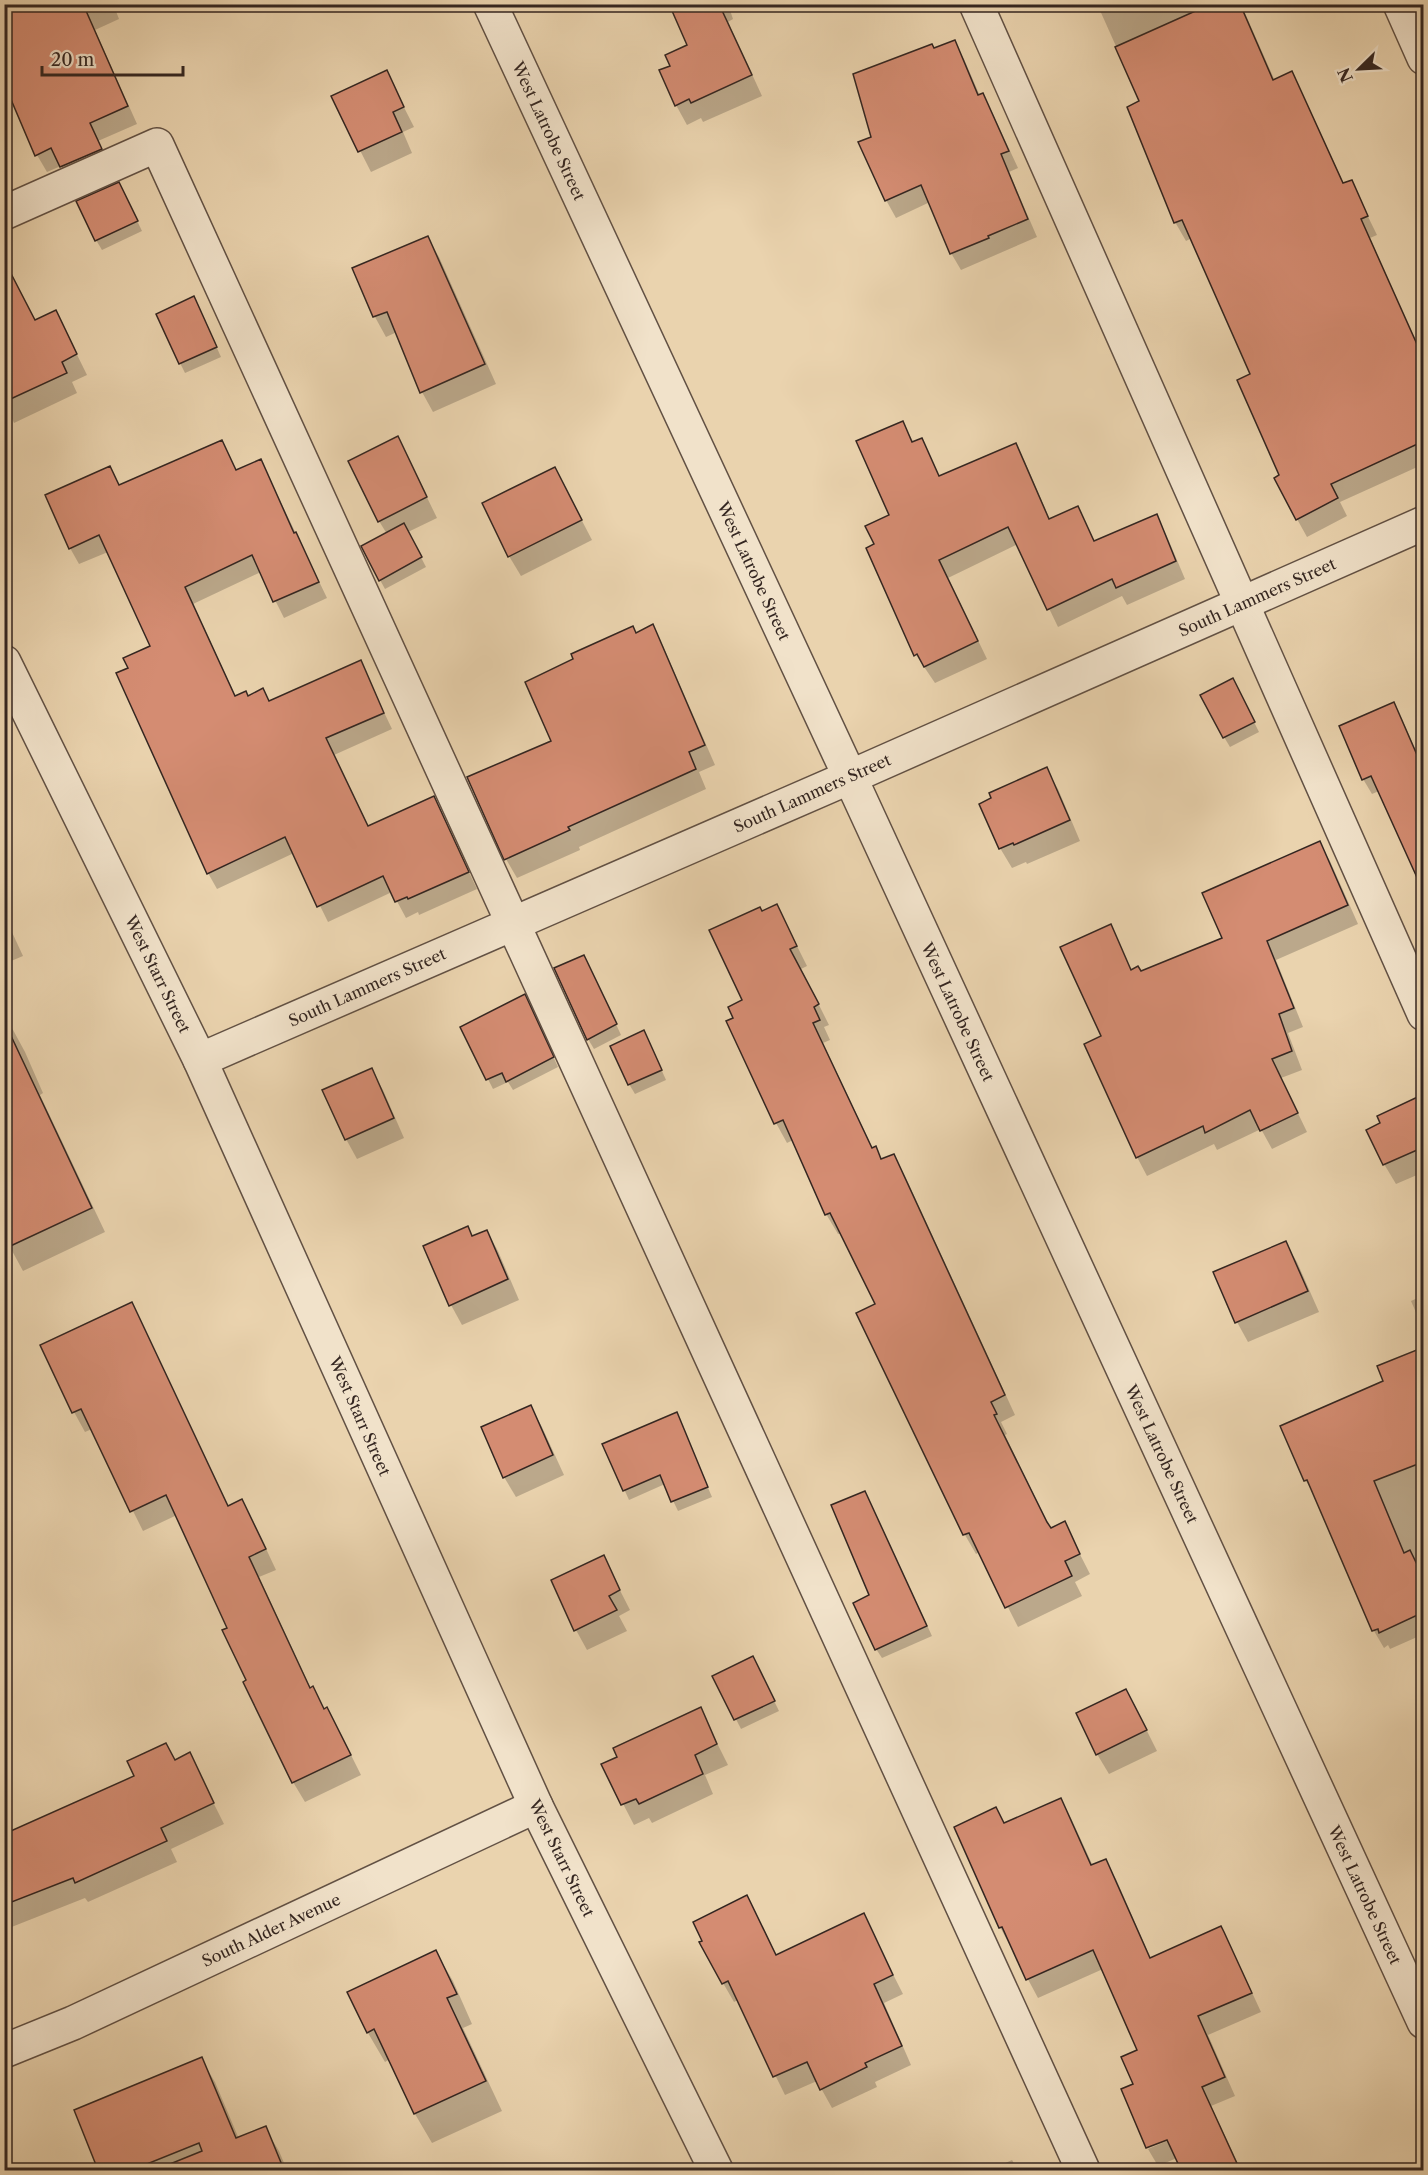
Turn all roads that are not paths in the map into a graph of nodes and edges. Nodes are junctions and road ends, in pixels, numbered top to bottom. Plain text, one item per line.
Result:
1 (490, 4) edge
2 (976, 4) edge
3 (1400, 4) edge
4 (1424, 58) edge
5 (4, 213) edge
6 (1424, 523) edge
7 (1242, 604) junction
8 (4, 662) edge
9 (850, 777) junction
10 (513, 923) junction
11 (1424, 1014) edge
12 (200, 1060) junction
13 (536, 1806) junction
14 (1424, 2022) edge
15 (4, 2051) edge
16 (716, 2170) edge
17 (1083, 2170) edge

1 - 9 street, West Latrobe Street
2 - 7 street
3 - 4 street
5 - 10 street
6 - 7 street, South Lammers Street
7 - 9 street, South Lammers Street
7 - 11 street
8 - 12 street, West Starr Street
9 - 10 street, South Lammers Street
9 - 14 street, West Latrobe Street
10 - 12 street, South Lammers Street
10 - 17 street
12 - 13 street, West Starr Street
13 - 15 street, South Alder Avenue
13 - 16 street, West Starr Street

